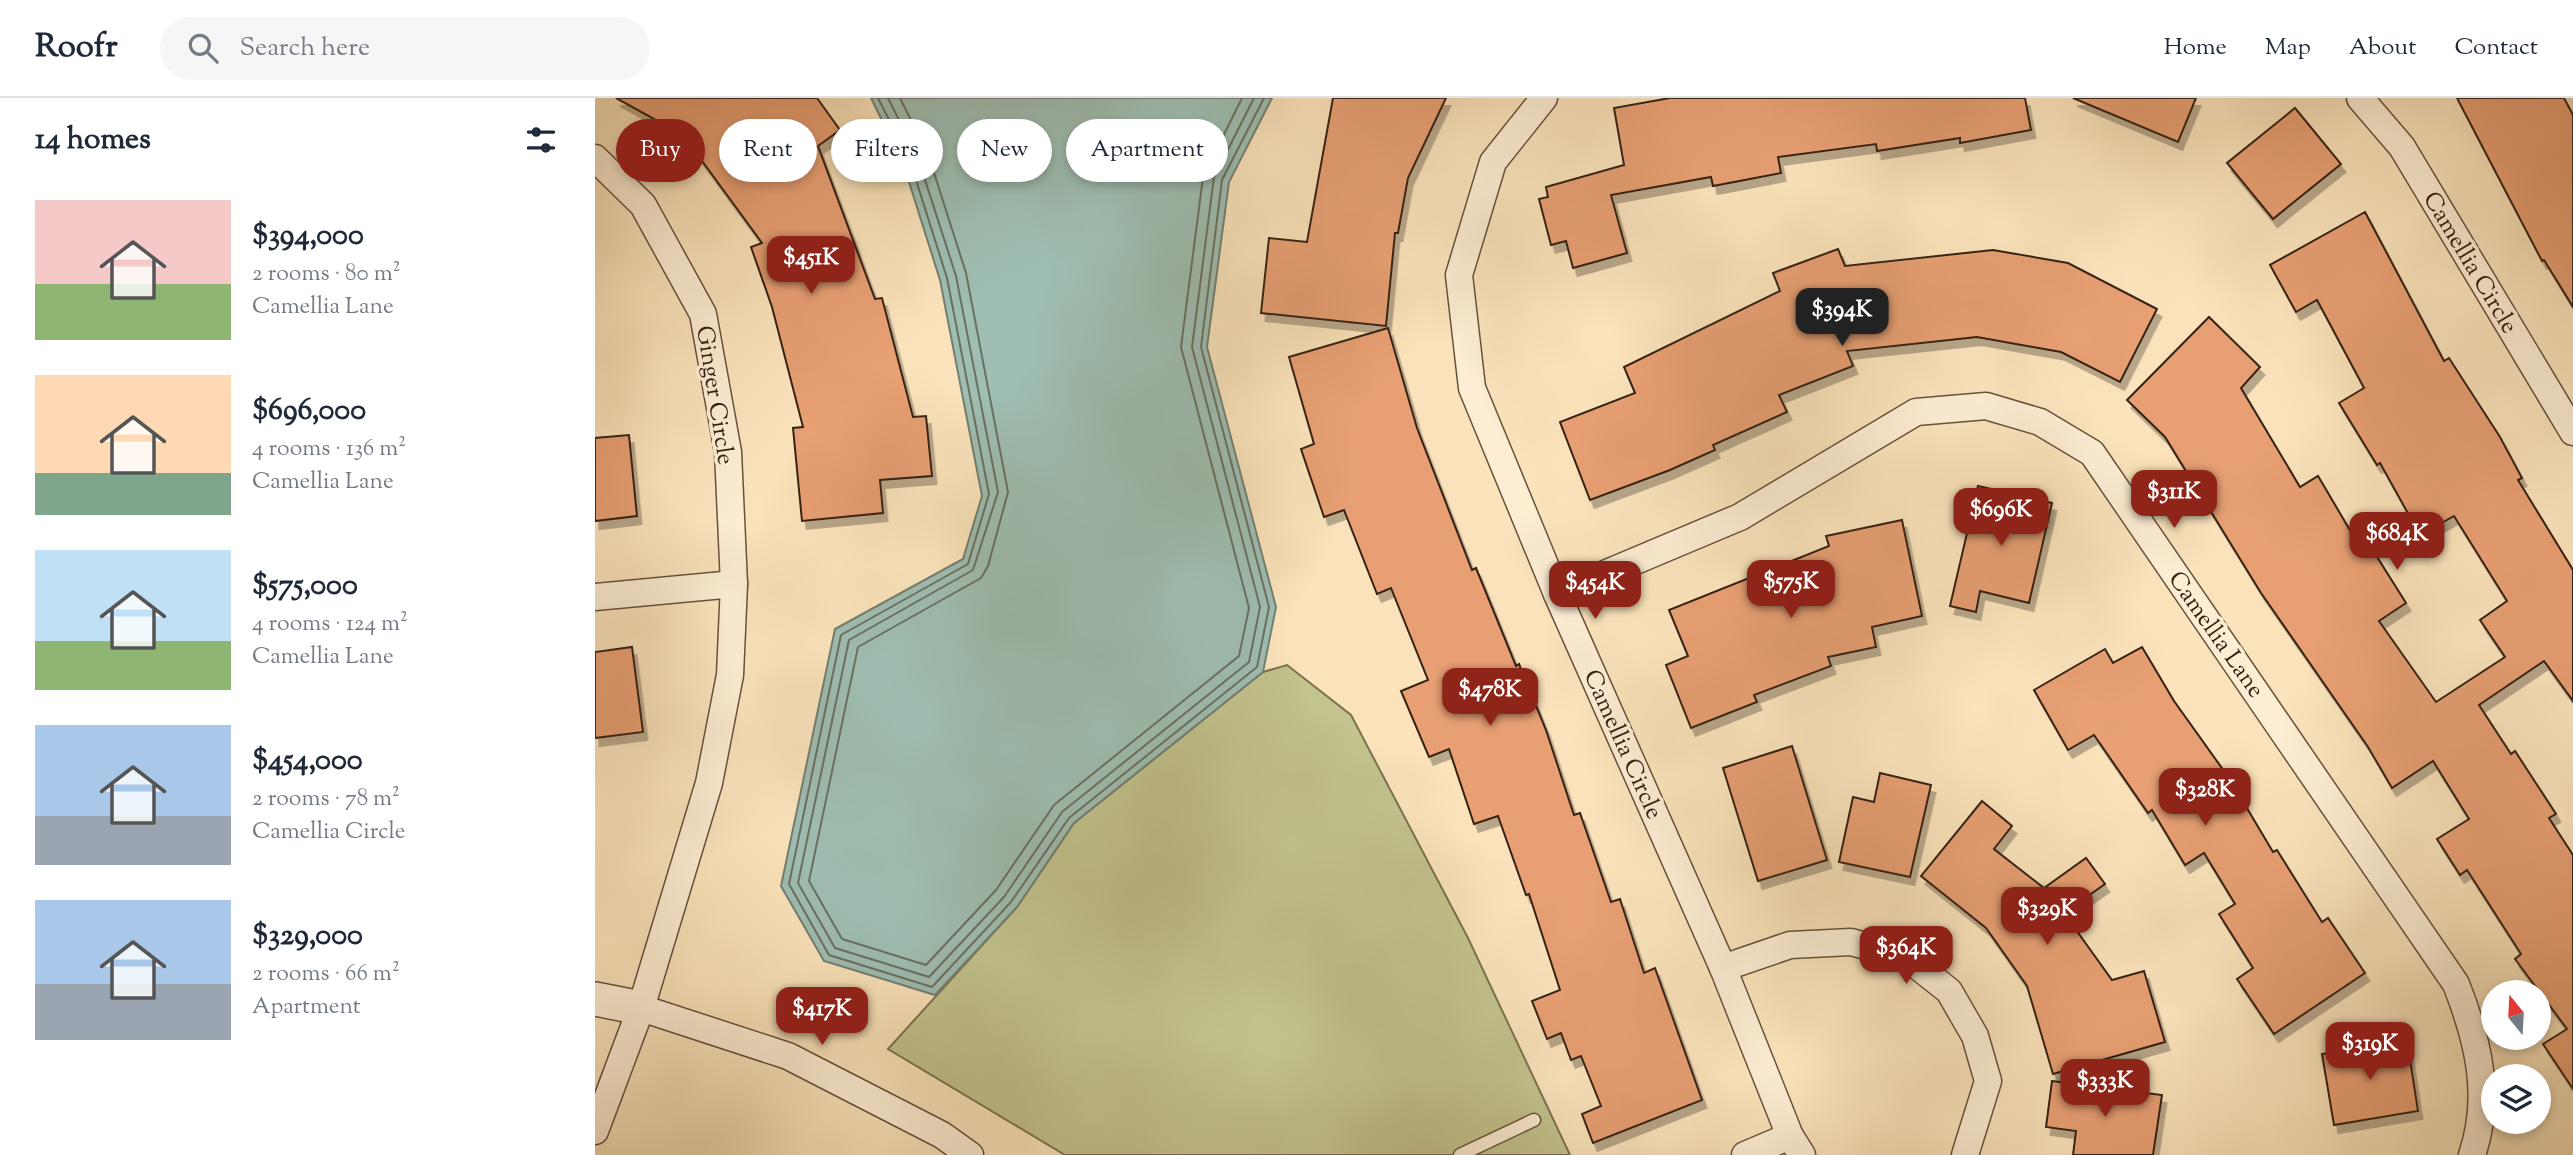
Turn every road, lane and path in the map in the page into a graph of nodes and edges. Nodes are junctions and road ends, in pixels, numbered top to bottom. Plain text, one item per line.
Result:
1 (1544, 98) edge
2 (2360, 98) edge
3 (595, 158) edge
4 (2573, 432) edge
5 (734, 584) junction
6 (1557, 594) junction
7 (595, 597) edge
8 (1723, 968) junction
9 (595, 999) edge
10 (641, 1008) junction
11 (1534, 1120) dead end
12 (595, 1131) edge
13 (1796, 1145) edge
14 (970, 1155) edge
15 (1460, 1155) edge
16 (1745, 1155) edge
17 (1965, 1155) edge
18 (2472, 1155) edge

1 - 6 street, Camellia Circle
2 - 4 street, Camellia Circle
3 - 5 street, Ginger Circle
5 - 7 street
5 - 10 street, Ginger Circle
6 - 8 street, Camellia Circle
6 - 18 street, Camellia Lane
8 - 13 street, Camellia Circle
8 - 17 street
9 - 10 street
10 - 12 street, Ginger Circle
10 - 14 street
11 - 15 lane
13 - 16 street

